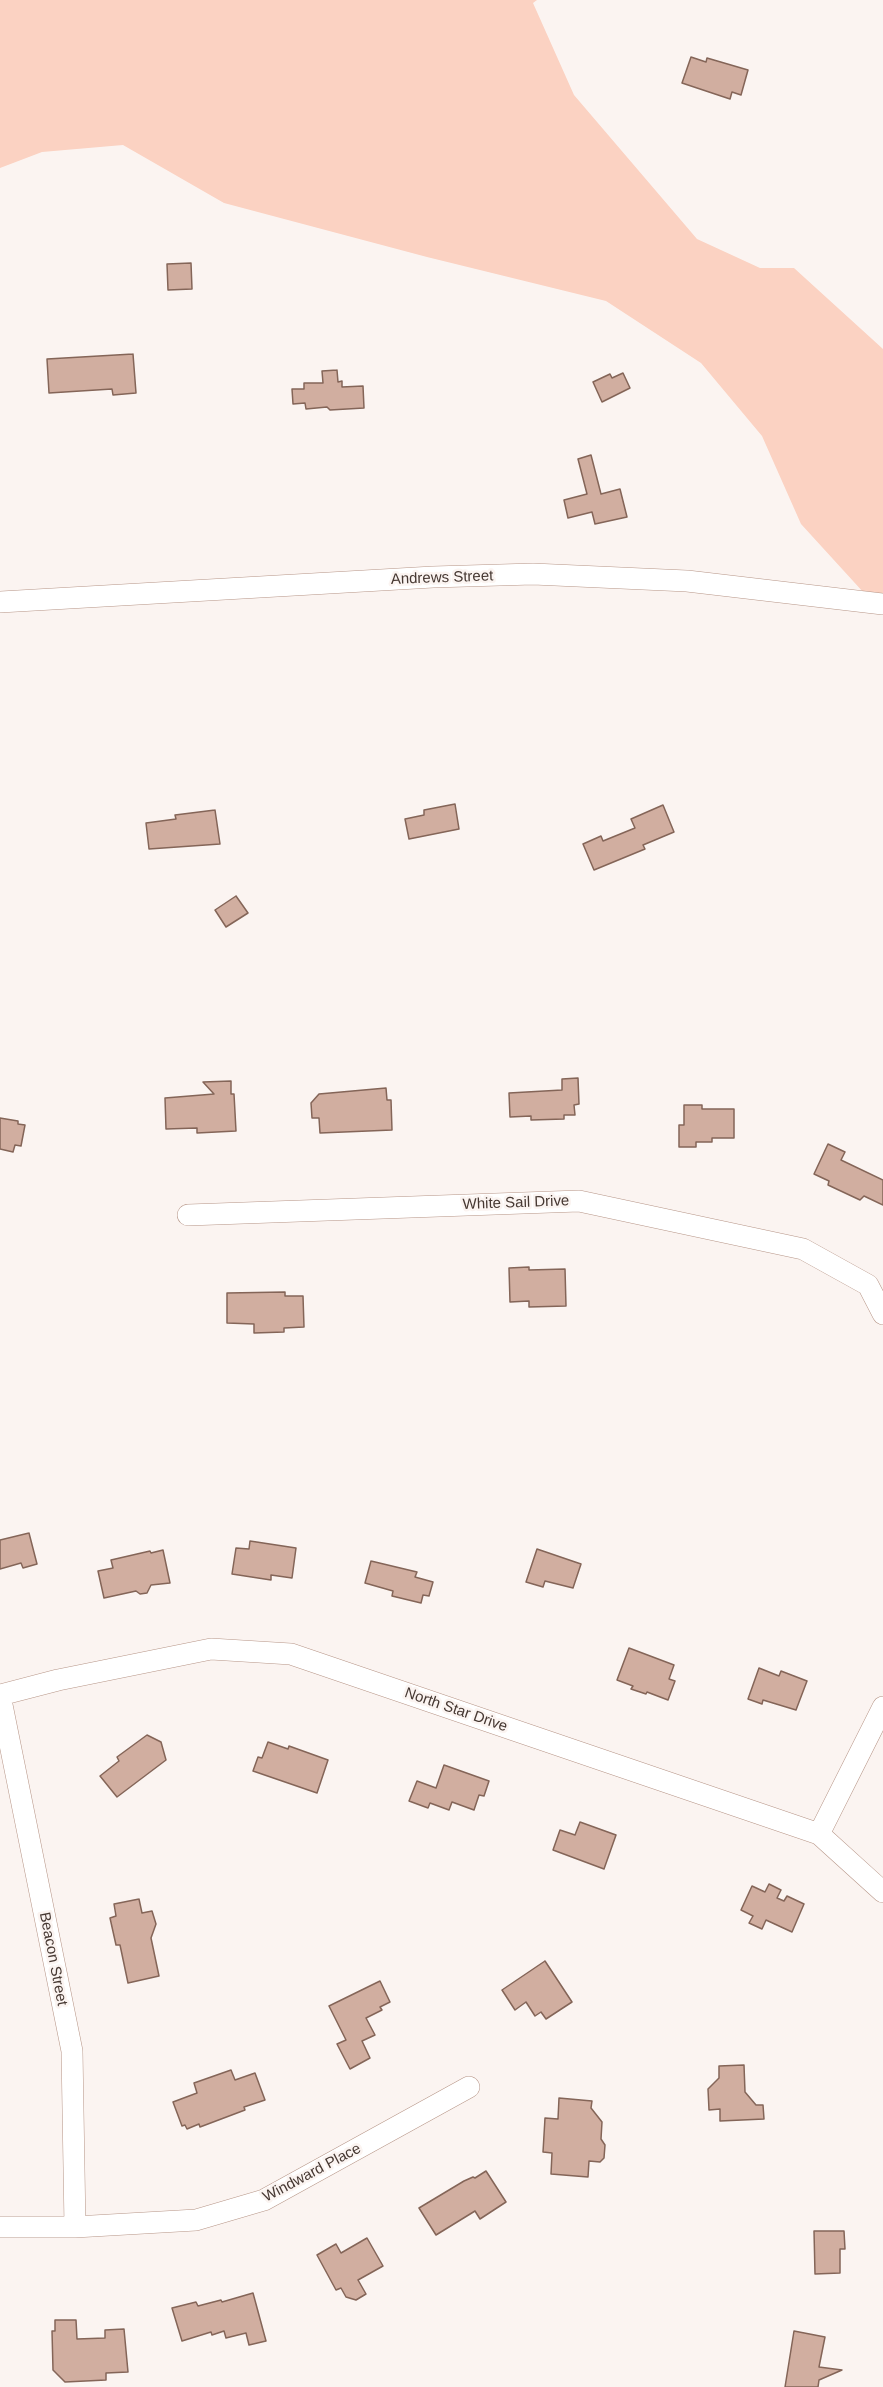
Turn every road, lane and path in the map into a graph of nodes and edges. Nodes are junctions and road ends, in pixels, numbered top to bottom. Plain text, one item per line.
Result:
1 (0, 602) edge
2 (883, 604) edge
3 (188, 1215) dead end
4 (883, 1314) edge
5 (0, 1695) edge
6 (883, 1707) edge
7 (819, 1834) junction
8 (883, 1892) edge
9 (469, 2087) dead end
10 (0, 2227) edge
11 (75, 2227) junction

1 - 2 street, Andrews Street
3 - 4 street, White Sail Drive
5 - 7 street, North Star Drive
5 - 11 street, Beacon Street
6 - 7 street
7 - 8 street, North Star Drive
9 - 11 street, Windward Place
10 - 11 street, Windward Place

